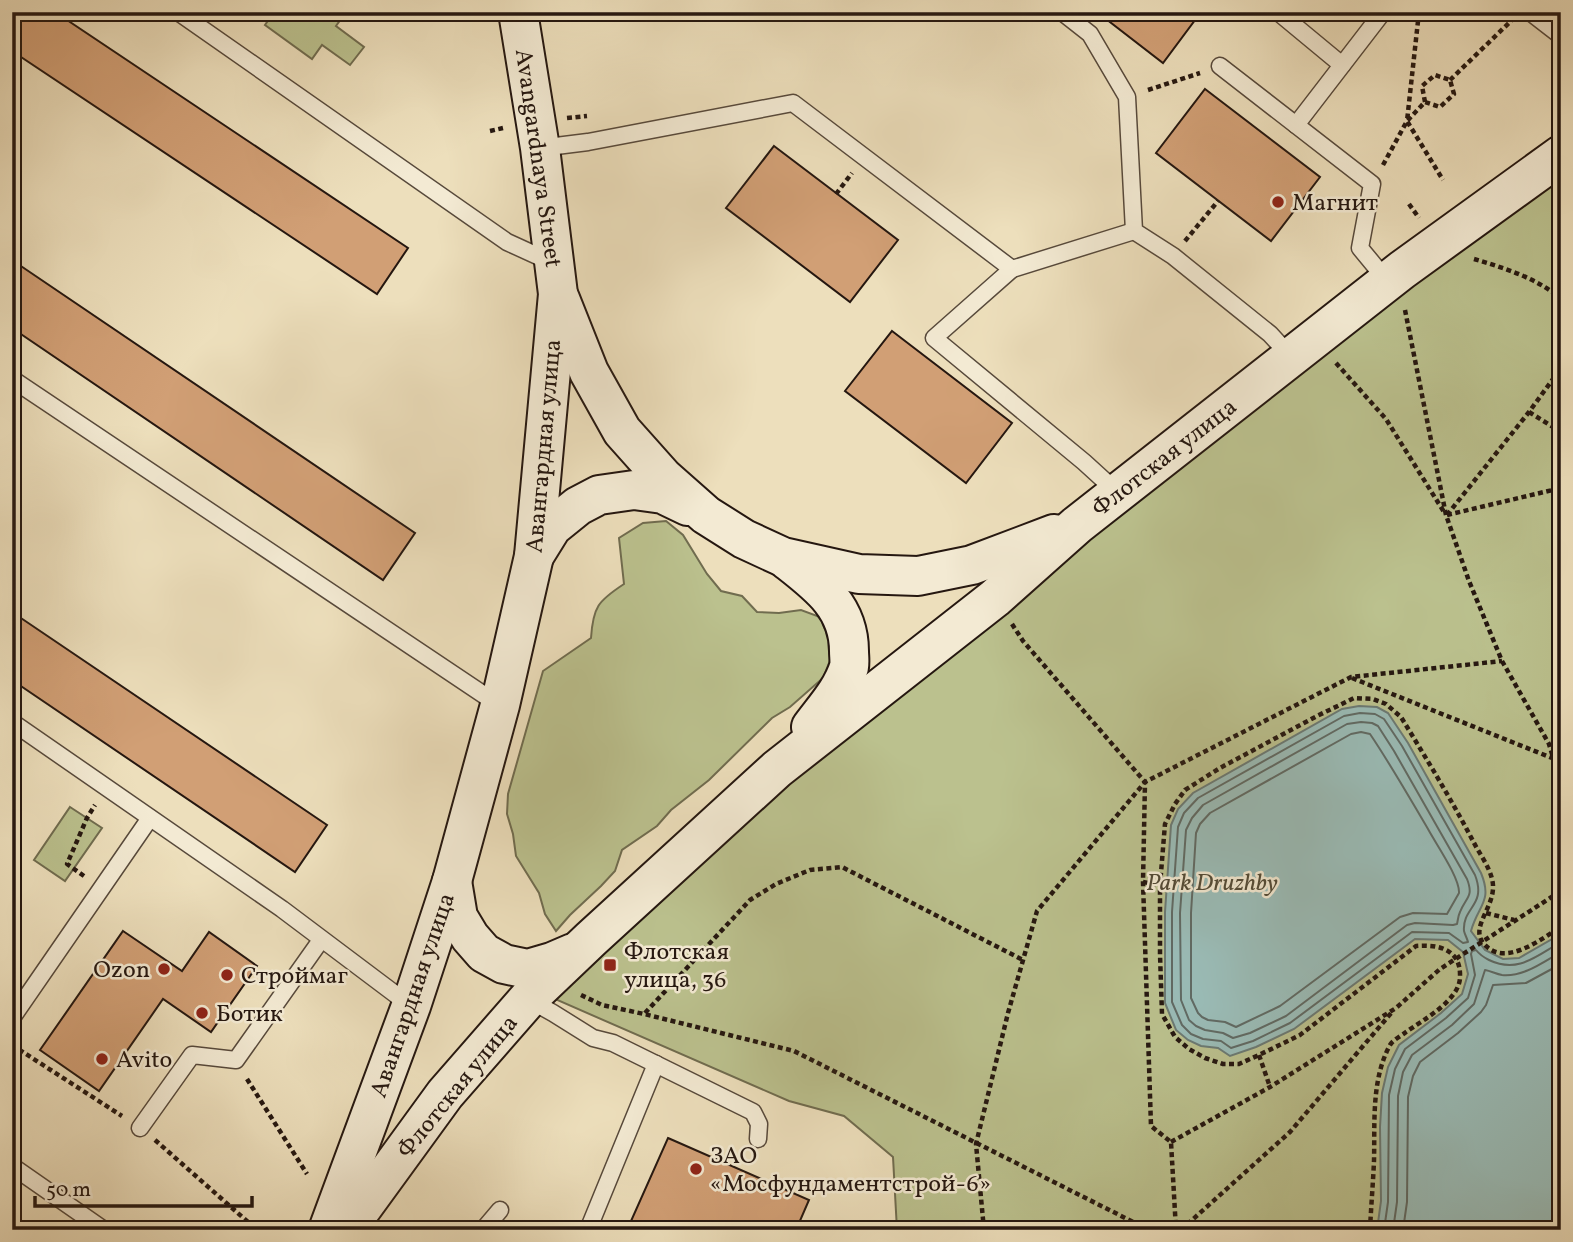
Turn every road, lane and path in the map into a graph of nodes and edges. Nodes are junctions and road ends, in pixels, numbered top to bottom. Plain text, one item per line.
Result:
1 (178, 12) edge
2 (518, 12) edge
3 (1062, 12) edge
4 (1278, 12) edge
5 (1383, 12) edge
6 (1419, 12) edge
7 (1520, 12) edge
8 (1530, 12) edge
9 (1561, 36) edge
10 (1342, 65) junction
11 (1220, 66) joint
12 (1450, 80) junction
13 (1127, 97) junction
14 (1425, 102) junction
15 (587, 116) dead end
16 (1407, 121) junction
17 (1296, 125) junction
18 (548, 133) junction
19 (1561, 155) edge
20 (1443, 180) dead end
21 (1372, 184) junction
22 (1218, 201) dead end
23 (1134, 231) junction
24 (1174, 256) junction
25 (1465, 256) dead end
26 (1012, 269) junction
27 (555, 279) junction
28 (1396, 293) junction
29 (1561, 299) edge
30 (1291, 358) junction
31 (1333, 360) dead end
32 (1561, 368) edge
33 (12, 379) edge
34 (1529, 412) junction
35 (1561, 432) edge
36 (1561, 488) edge
37 (1118, 493) junction
38 (706, 514) junction
39 (1446, 515) junction
40 (1077, 525) junction
41 (534, 556) junction
42 (783, 557) junction
43 (1006, 614) dead end
44 (1502, 661) junction
45 (1350, 677) junction
46 (500, 705) junction
47 (12, 722) edge
48 (1553, 758) junction
49 (777, 769) junction
50 (1145, 782) junction
51 (1561, 784) edge
52 (107, 788) junction
53 (150, 818) junction
54 (452, 881) junction
55 (1143, 882) junction
56 (1160, 885) junction
57 (102, 888) junction
58 (1561, 891) edge
59 (1486, 912) junction
60 (1514, 920) junction
61 (1561, 927) edge
62 (321, 940) junction
63 (1482, 942) junction
64 (578, 951) junction
65 (1457, 959) junction
66 (1023, 960) junction
67 (573, 991) dead end
68 (528, 999) junction
69 (411, 1006) junction
70 (1396, 1008) junction
71 (644, 1014) junction
72 (12, 1018) edge
73 (1259, 1055) junction
74 (236, 1060) junction
75 (656, 1064) junction
76 (1270, 1087) junction
77 (140, 1128) dead end
78 (758, 1139) dead end
79 (1171, 1143) junction
80 (976, 1144) junction
81 (12, 1166) edge
82 (307, 1174) dead end
83 (500, 1210) dead end
84 (104, 1230) edge
85 (328, 1230) edge
86 (346, 1230) edge
87 (483, 1230) edge
88 (588, 1230) edge
89 (984, 1230) edge
90 (1149, 1230) edge
91 (1179, 1230) edge
92 (1370, 1230) edge

1 - 27 lane
2 - 18 street, Avangardnaya Street
3 - 13 lane
4 - 10 lane
5 - 10 lane
6 - 16 path
7 - 12 path
8 - 9 lane
10 - 17 lane
11 - 13 path
11 - 17 lane
12 - 14 path
12 - 14 path
13 - 23 lane
14 - 16 path
15 - 18 path
16 - 20 path
16 - 21 path
17 - 21 lane
18 - 26 lane
18 - 27 street, Avangardnaya Street
19 - 28 street, Флотская улица
21 - 28 lane
22 - 24 path
23 - 24 lane
23 - 26 lane
24 - 30 lane
25 - 29 path
26 - 37 lane
27 - 38 street, Авангардная улица
27 - 41 street, Авангардная улица
28 - 30 street, Флотская улица
28 - 39 path
30 - 37 street, Флотская улица
31 - 39 path
32 - 34 path
33 - 46 lane
34 - 35 path
34 - 39 path
36 - 39 path
37 - 40 street, Флотская улица
38 - 41 street
38 - 42 street, Авангардная улица
39 - 44 path
40 - 42 street, Авангардная улица
40 - 49 street, Флотская улица
41 - 46 street, Авангардная улица
42 - 49 street, Флотская улица
43 - 50 path
44 - 45 path
44 - 48 path
45 - 48 path
45 - 50 path
46 - 54 street, Авангардная улица
47 - 52 lane
48 - 51 path
49 - 64 street, Флотская улица
50 - 55 path
50 - 66 path
52 - 53 lane
52 - 57 path
53 - 57 lane
53 - 62 lane
54 - 64 street, Флотская улица
54 - 69 street, Авангардная улица
55 - 56 path
55 - 79 path
56 - 59 path
56 - 73 path
57 - 72 lane
58 - 60 path
59 - 60 path
59 - 63 path
60 - 63 path
61 - 63 path
62 - 69 lane
62 - 74 lane
63 - 65 path
64 - 68 street, Флотская улица
65 - 70 path
65 - 73 path
65 - 92 path
66 - 71 path
66 - 80 path
67 - 71 path
68 - 75 lane
68 - 86 street, Флотская улица
69 - 85 street, Авангардная улица
70 - 76 path
70 - 91 path
71 - 80 path
73 - 76 path
74 - 77 lane
74 - 82 path
75 - 78 lane
75 - 88 lane
76 - 79 path
79 - 91 path
80 - 89 path
80 - 90 path
81 - 84 lane
83 - 87 lane

